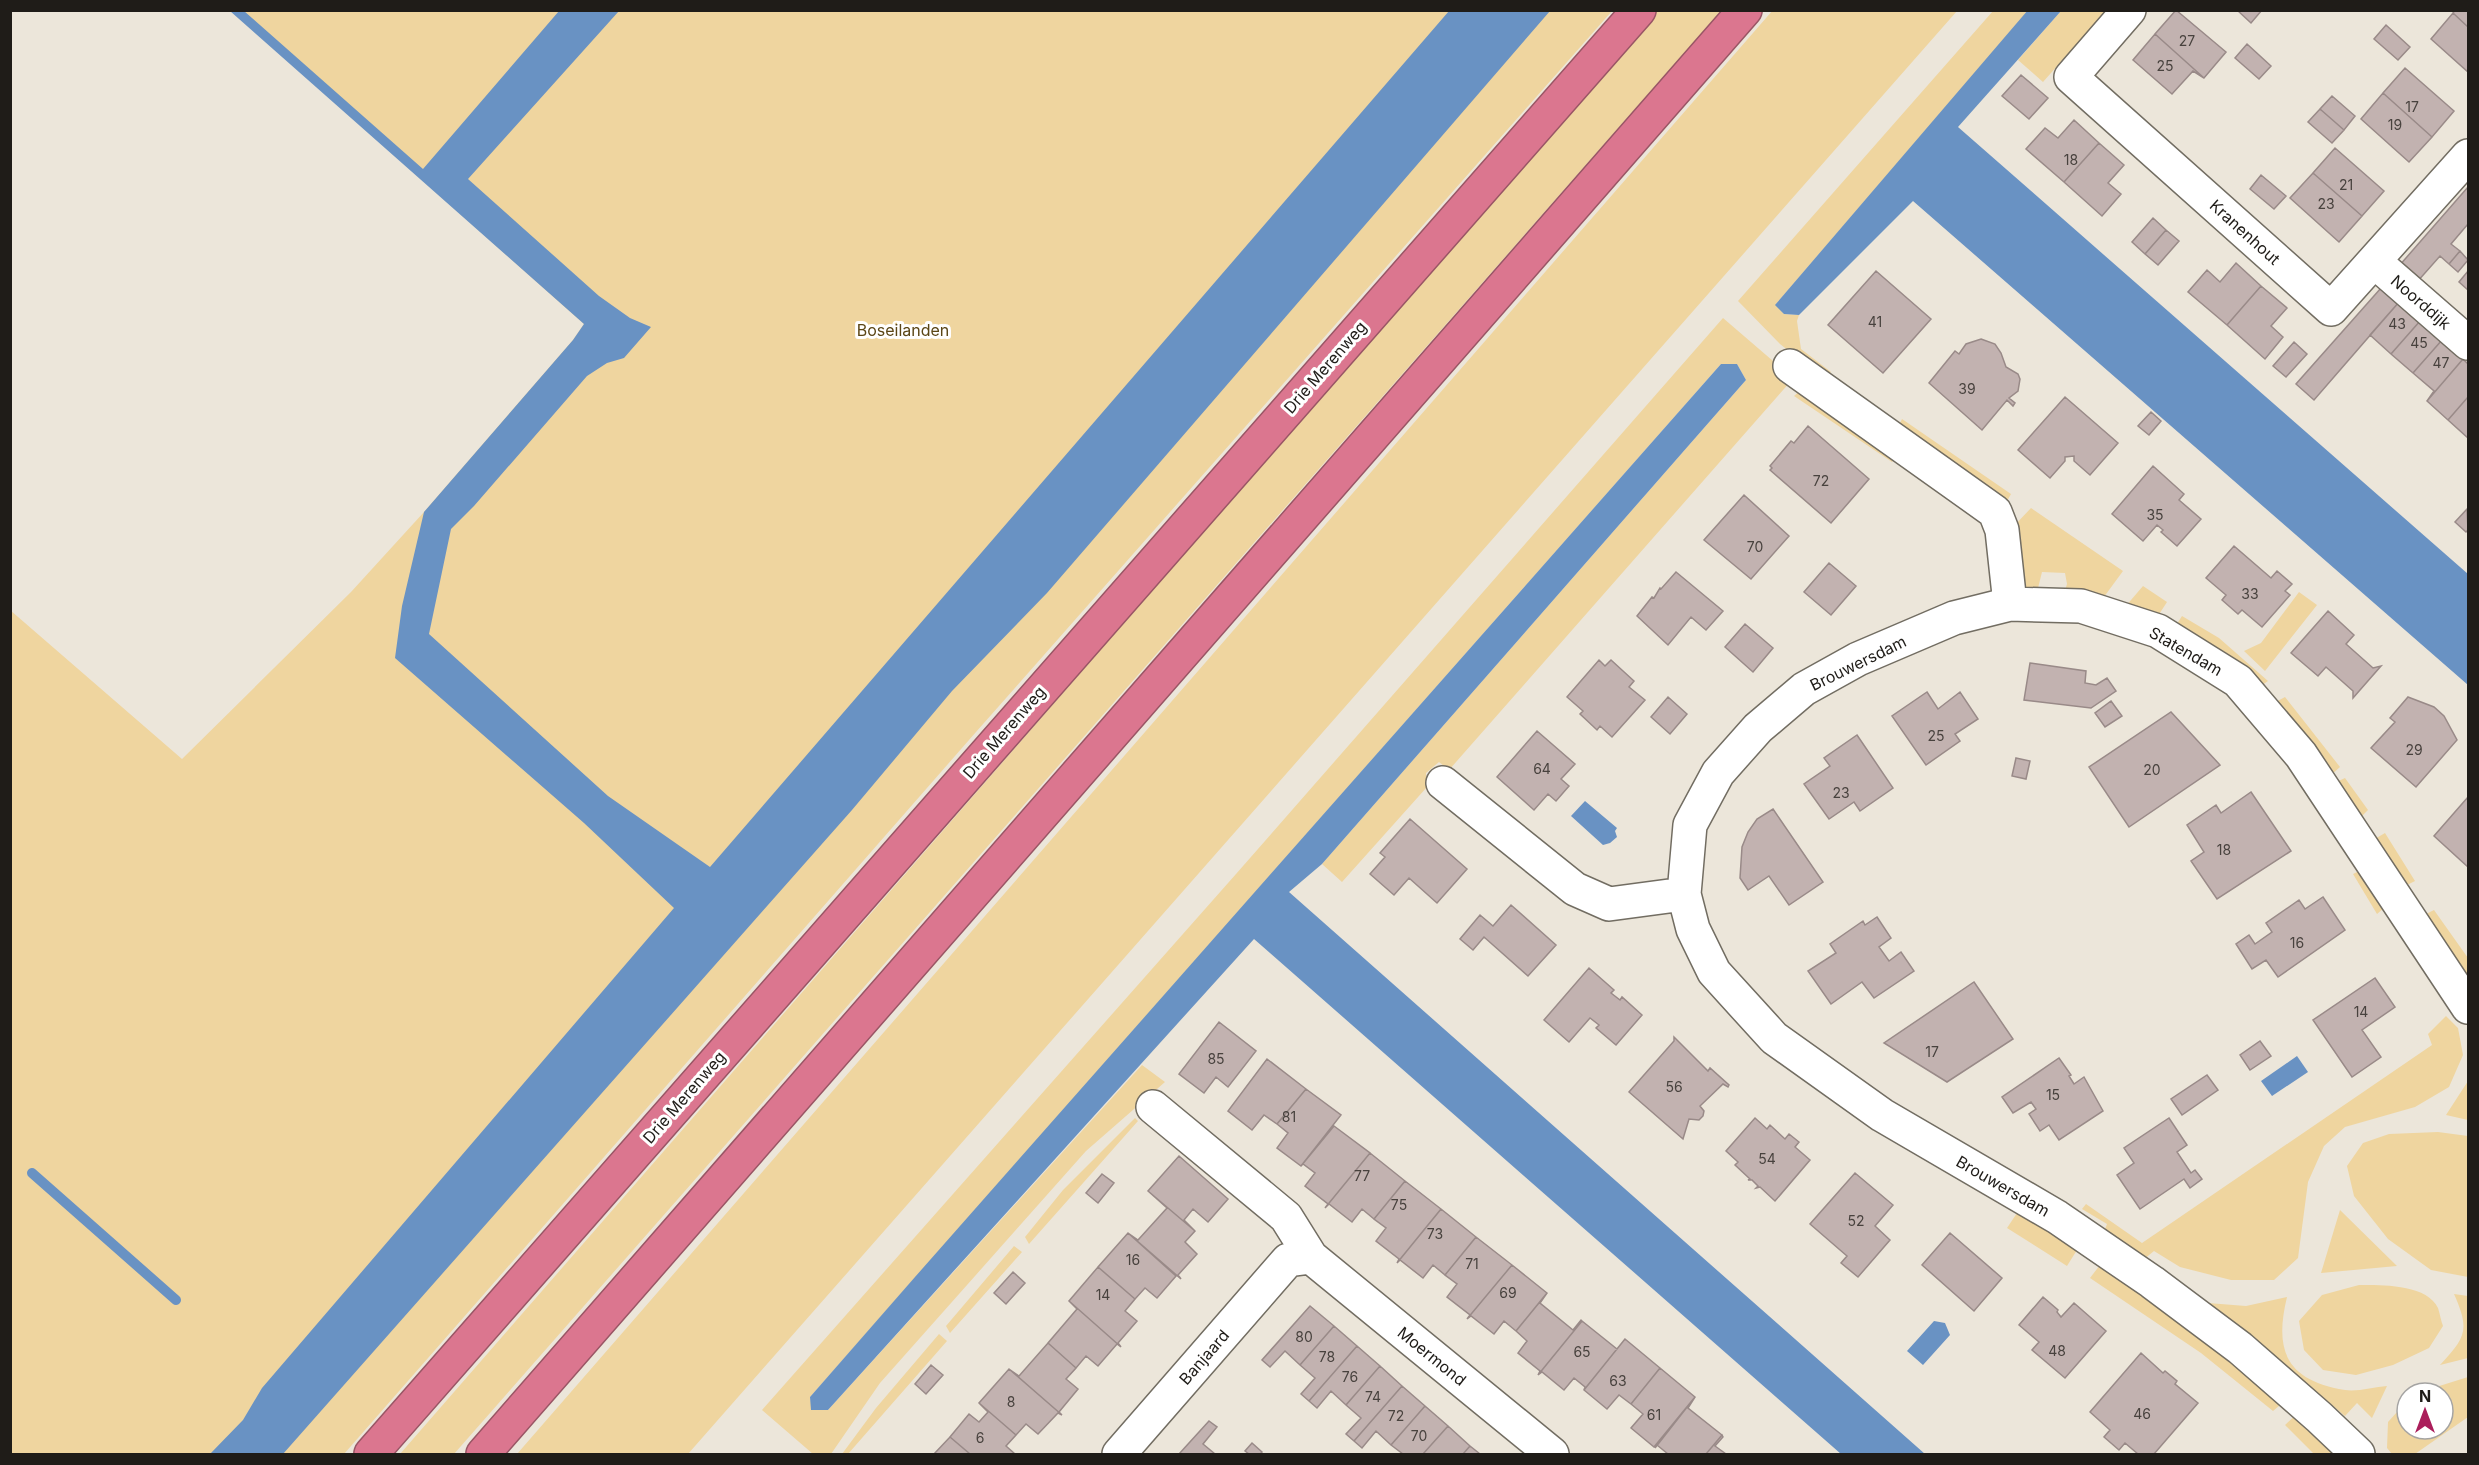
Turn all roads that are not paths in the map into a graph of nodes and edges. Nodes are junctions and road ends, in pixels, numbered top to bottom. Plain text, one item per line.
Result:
1 (1639, 10) edge
2 (1745, 10) edge
3 (2129, 10) edge
4 (2469, 156) edge
5 (2374, 261) junction
6 (2469, 343) edge
7 (1790, 366) dead end
8 (2010, 604) junction
9 (1443, 783) dead end
10 (1684, 894) junction
11 (2469, 1007) edge
12 (1153, 1107) dead end
13 (1300, 1258) junction
14 (371, 1455) edge
15 (483, 1455) edge
16 (1119, 1455) edge
17 (1552, 1455) edge
18 (2358, 1455) edge

1 - 14 highway, Drie Merenweg
2 - 15 highway
3 - 5 street, Kranenhout
4 - 5 street, Kranenhout
5 - 6 street, Noorddijk
7 - 8 street
8 - 10 street, Brouwersdam
8 - 11 street, Statendam
9 - 10 street
10 - 18 street, Brouwersdam
12 - 13 street, Moermond
13 - 16 street, Banjaard
13 - 17 street, Moermond

